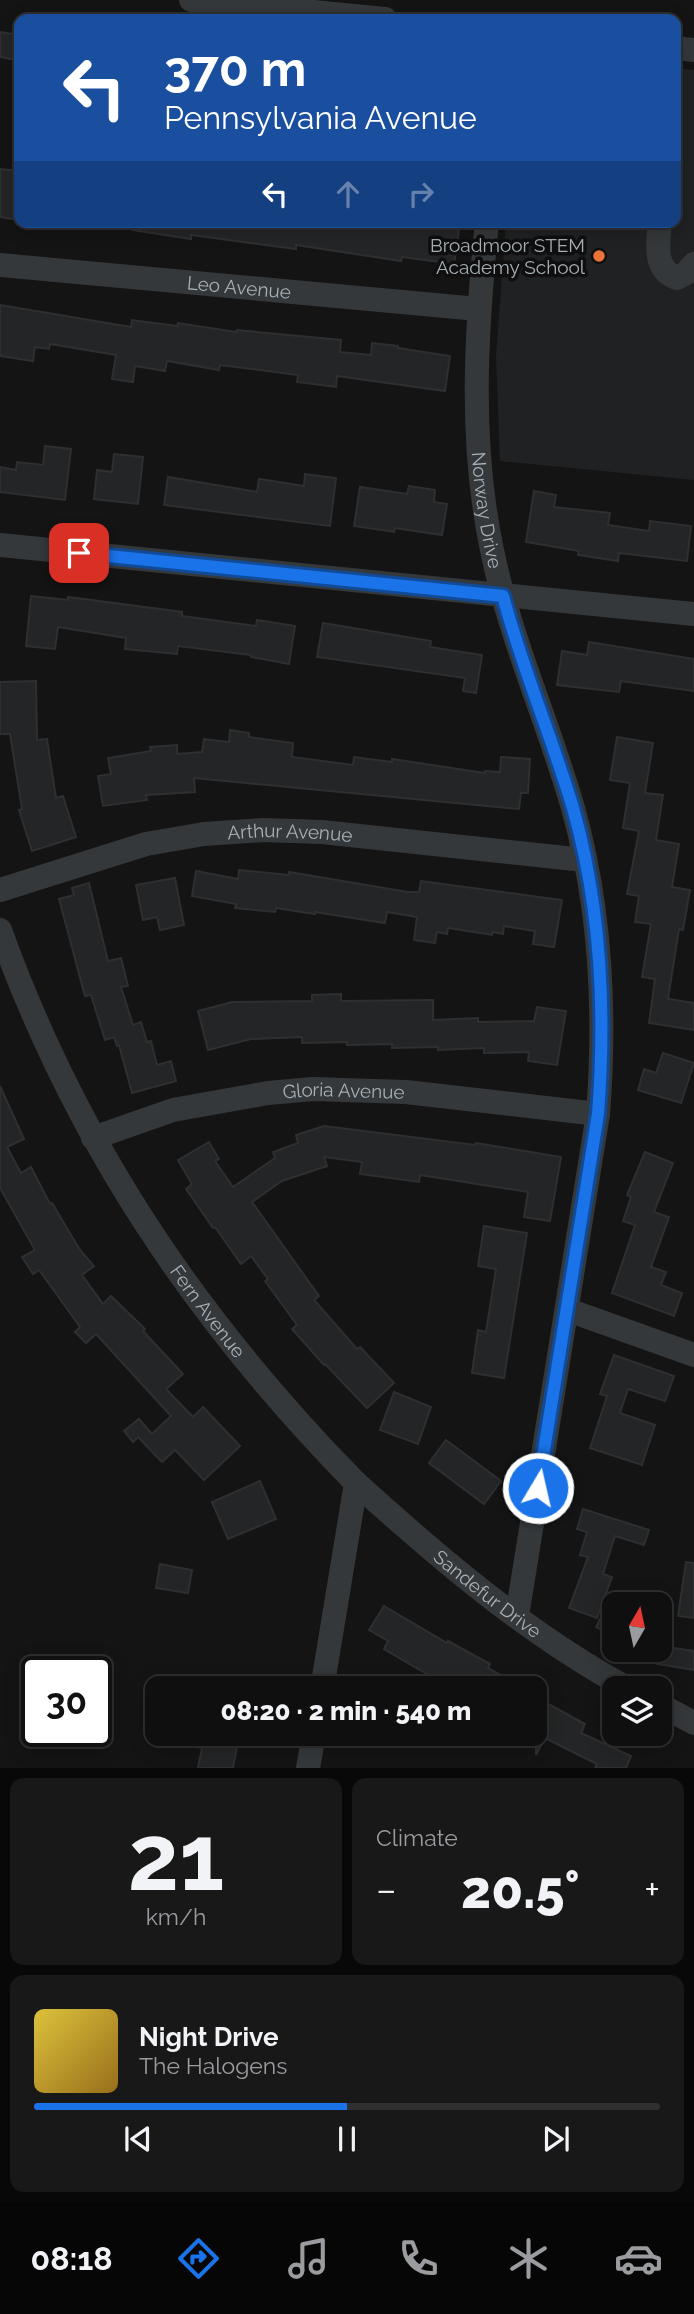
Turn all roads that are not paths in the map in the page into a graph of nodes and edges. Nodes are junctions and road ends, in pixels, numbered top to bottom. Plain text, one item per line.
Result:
1 (191, 0) edge
2 (334, 14) edge
3 (486, 228) edge
4 (660, 228) edge
5 (0, 265) edge
6 (688, 277) edge
7 (478, 309) junction
8 (0, 545) edge
9 (503, 596) junction
10 (694, 614) edge
11 (584, 860) junction
12 (0, 890) edge
13 (0, 930) edge
14 (598, 1114) junction
15 (93, 1138) junction
16 (568, 1310) junction
17 (694, 1355) edge
18 (356, 1483) junction
19 (517, 1616) junction
20 (324, 1676) edge
21 (607, 1676) edge
22 (672, 1711) edge
23 (694, 1723) edge
24 (312, 1746) edge
25 (308, 1768) edge

1 - 2 street
3 - 7 street, Norway Drive
4 - 6 street
5 - 7 street, Leo Avenue
7 - 9 street, Norway Drive
8 - 9 street
9 - 10 street
9 - 11 street, Norway Drive
11 - 12 street, Arthur Avenue
11 - 14 street, Norway Drive
13 - 15 street, Fern Avenue
14 - 15 street, Gloria Avenue
14 - 16 street, Norway Drive
15 - 18 street, Fern Avenue
16 - 17 street
16 - 19 street, Norway Drive
18 - 19 street, Sandefur Drive
18 - 20 street
19 - 21 street, Sandefur Drive
22 - 23 street
24 - 25 street

